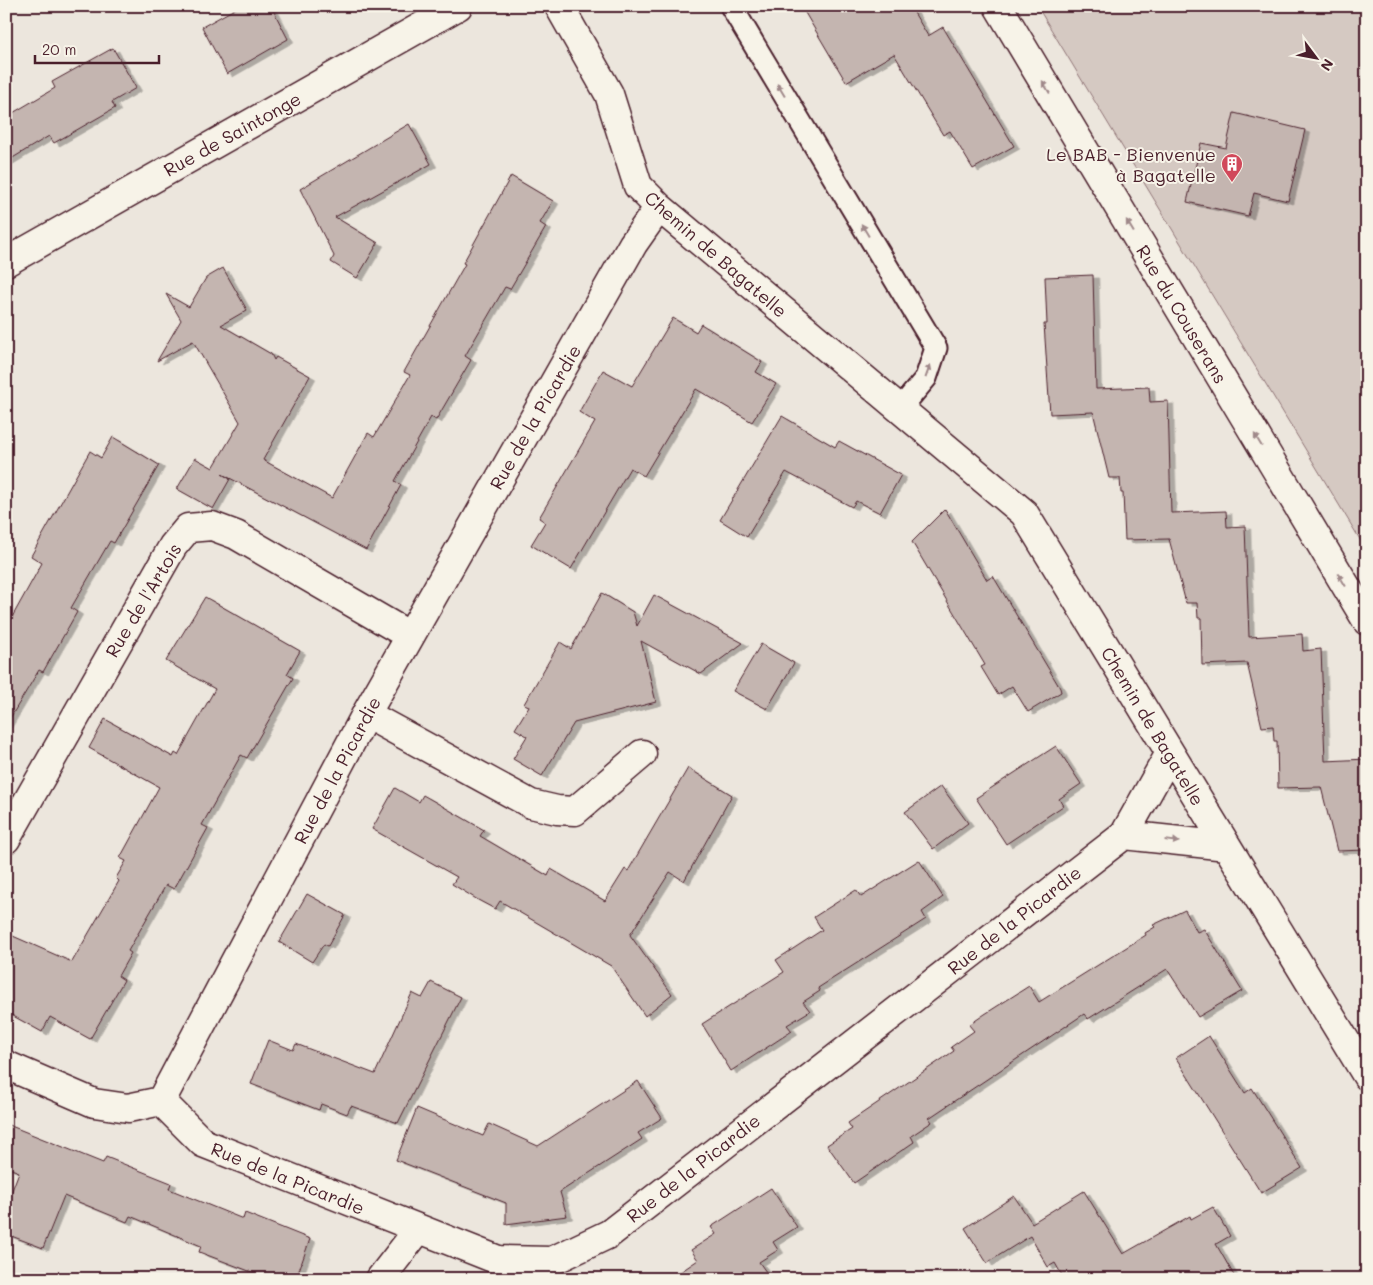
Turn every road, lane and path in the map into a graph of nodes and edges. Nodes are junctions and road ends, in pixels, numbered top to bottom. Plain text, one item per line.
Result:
1 (458, 6) edge
2 (559, 6) edge
3 (731, 6) edge
4 (998, 6) edge
5 (659, 207) junction
6 (6, 262) edge
7 (900, 410) junction
8 (1367, 622) edge
9 (410, 636) junction
10 (366, 714) junction
11 (1170, 753) junction
12 (642, 754) dead end
13 (1124, 835) junction
14 (6, 839) edge
15 (1227, 846) junction
16 (6, 1065) edge
17 (1367, 1076) edge
18 (162, 1101) junction
19 (418, 1230) junction
20 (380, 1279) edge

1 - 6 street, Rue de Saintonge
2 - 5 street, Chemin de Bagatelle
7 -> 3 lane
8 -> 4 street, Rue du Couserans
5 - 7 street, Chemin de Bagatelle
5 - 9 street, Rue de la Picardie
7 - 11 street, Chemin de Bagatelle
9 - 10 street, Rue de la Picardie
9 - 14 street, Rue de l'Artois
10 - 12 street
10 - 18 street, Rue de la Picardie
11 - 13 street, Rue de la Picardie
11 - 15 street, Chemin de Bagatelle
13 -> 15 street
13 - 19 street, Rue de la Picardie
15 - 17 street, Chemin de Bagatelle
16 - 18 street
18 - 19 street, Rue de la Picardie
19 - 20 street

